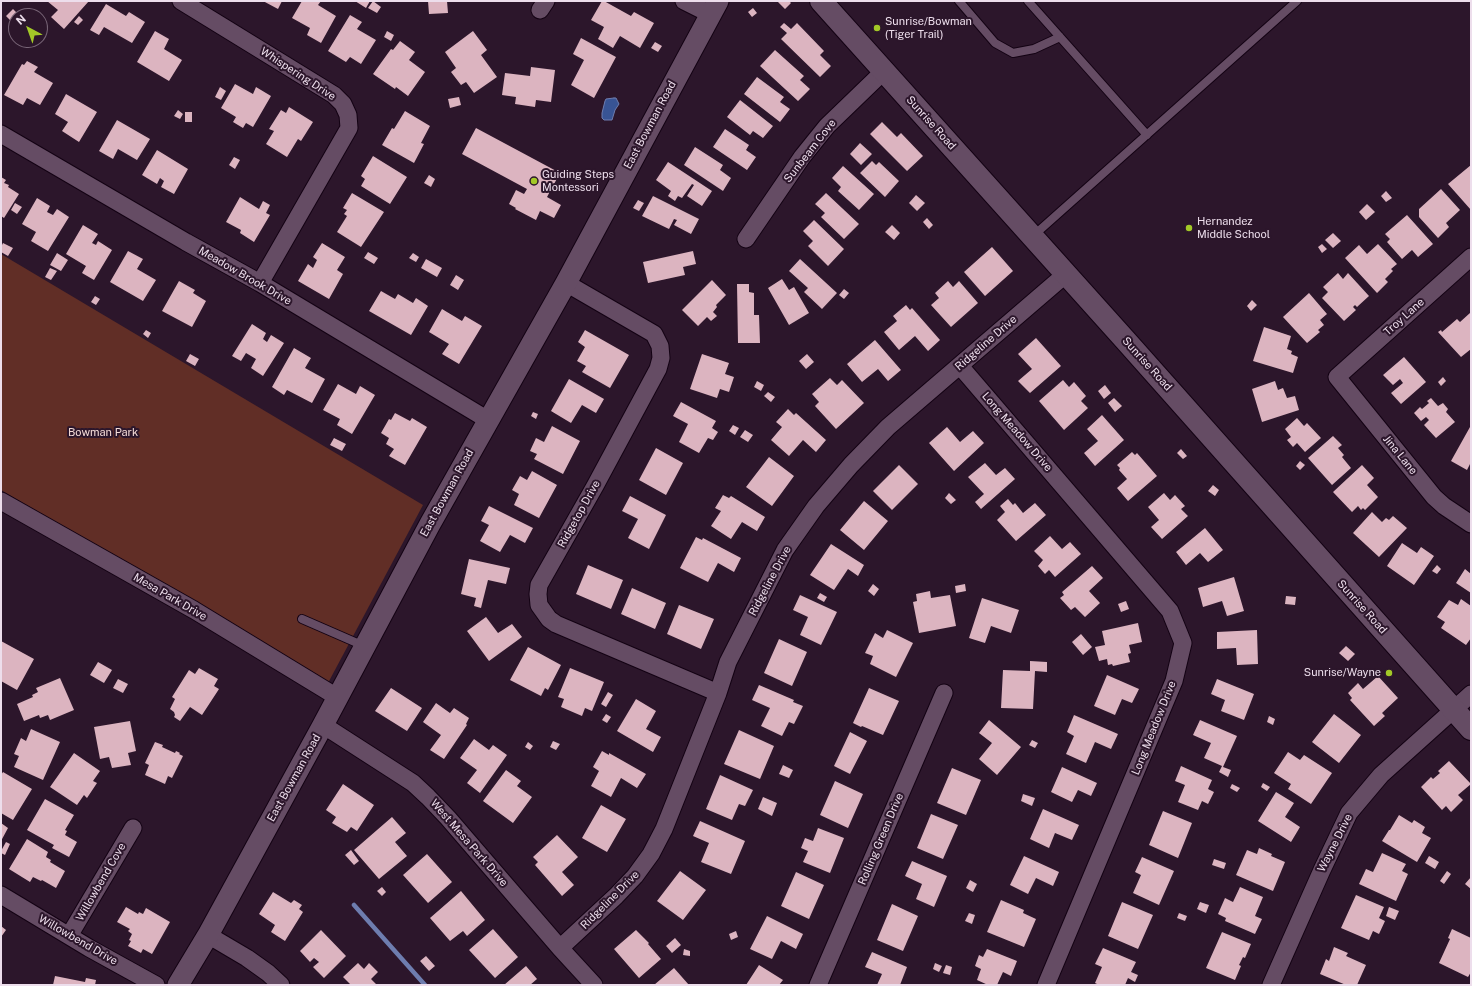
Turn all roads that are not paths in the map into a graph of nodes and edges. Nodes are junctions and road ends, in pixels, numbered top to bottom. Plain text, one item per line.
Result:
1 (181, 1) edge
2 (684, 1) edge
3 (821, 1) edge
4 (959, 1) edge
5 (1028, 1) edge
6 (1297, 1) edge
7 (714, 8) edge
8 (1060, 37) junction
9 (884, 71) junction
10 (1, 134) edge
11 (1147, 135) junction
12 (1033, 236) junction
13 (746, 239) dead end
14 (1471, 257) edge
15 (1066, 274) junction
16 (260, 283) junction
17 (566, 283) junction
18 (960, 366) junction
19 (1337, 377) joint
20 (488, 420) junction
21 (1, 501) edge
22 (1471, 524) edge
23 (302, 619) dead end
24 (364, 646) junction
25 (718, 693) junction
26 (944, 693) dead end
27 (1471, 694) edge
28 (337, 697) junction
29 (1454, 710) junction
30 (323, 725) junction
31 (1471, 729) edge
32 (133, 828) dead end
33 (1, 895) edge
34 (208, 934) junction
35 (69, 936) junction
36 (560, 948) junction
37 (156, 985) edge
38 (178, 985) edge
39 (282, 985) edge
40 (594, 985) edge
41 (818, 985) edge
42 (1046, 985) edge
43 (1271, 985) edge

1 - 16 street, Whispering Drive
2 - 7 street
3 - 9 main road, Sunrise Road
4 - 8 lane
5 - 8 lane
6 - 11 lane
7 - 17 street, East Bowman Road
8 - 11 lane
9 - 12 main road, Sunrise Road
9 - 13 street, Sunbeam Cove
10 - 16 street, Meadow Brook Drive
11 - 12 lane
12 - 15 main road, Sunrise Road
14 - 19 street, Troy Lane
15 - 18 street, Ridgeline Drive
15 - 29 main road, Sunrise Road
16 - 20 street, Meadow Brook Drive
17 - 20 street, East Bowman Road
17 - 25 street, Ridgetop Drive
18 - 25 street, Ridgeline Drive
18 - 42 street, Long Meadow Drive
19 - 22 street, Jina Lane
20 - 24 street, East Bowman Road
21 - 28 street, Mesa Park Drive
23 - 24 lane
24 - 28 street, East Bowman Road
25 - 36 street, Ridgeline Drive
26 - 41 street, Rolling Green Drive
27 - 29 street, Wayne Drive
28 - 30 street, East Bowman Road
29 - 31 main road, Sunrise Road
29 - 43 street, Wayne Drive
30 - 34 street, East Bowman Road
30 - 36 street, West Mesa Park Drive
32 - 35 street, Willowbend Cove
33 - 35 street, Willowbend Drive
34 - 38 street, East Bowman Road
34 - 39 street
35 - 37 street, Willowbend Drive
36 - 40 street, West Mesa Park Drive

